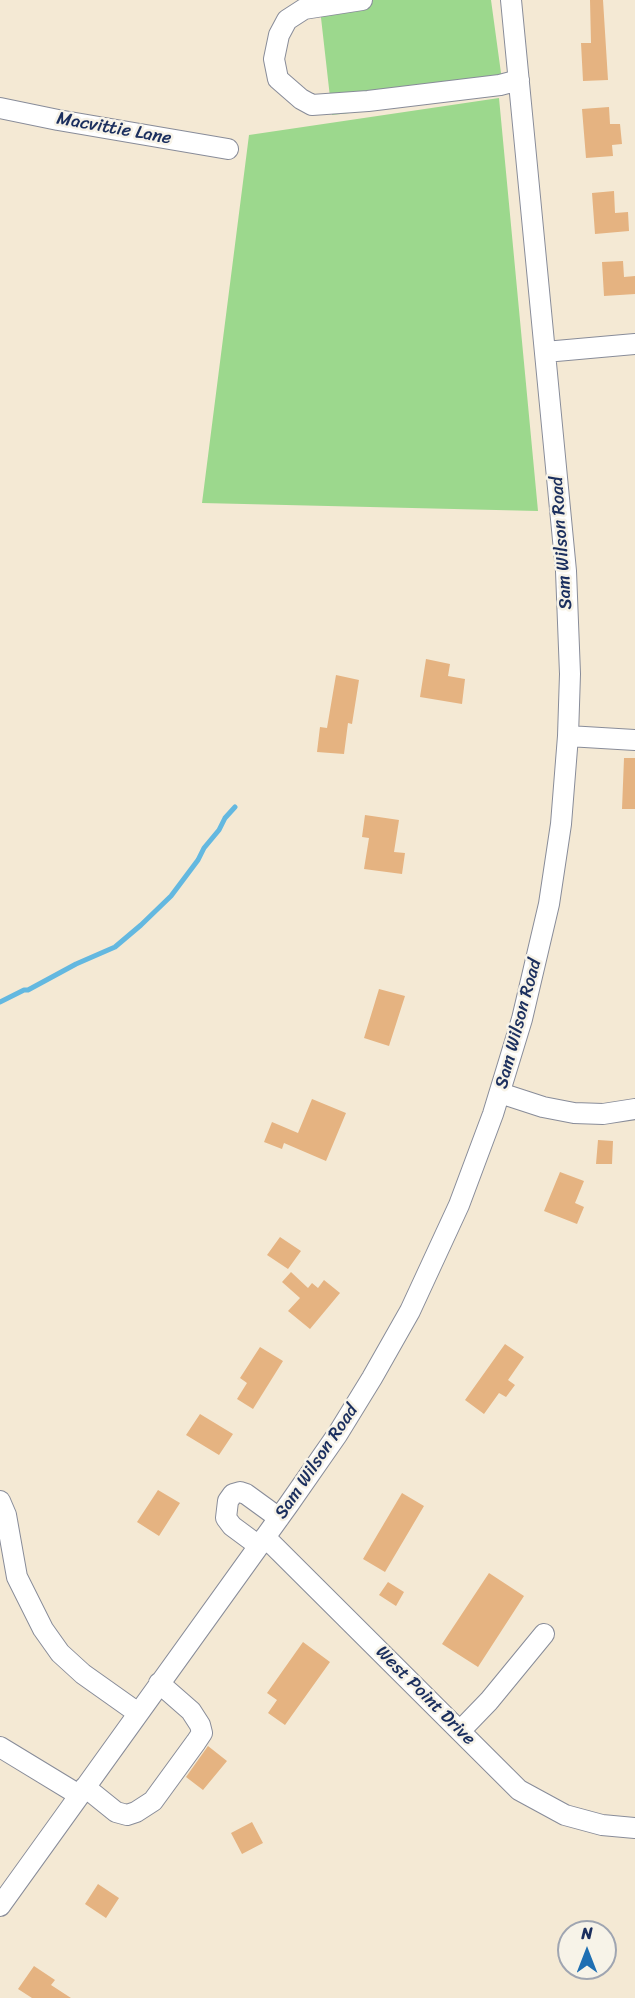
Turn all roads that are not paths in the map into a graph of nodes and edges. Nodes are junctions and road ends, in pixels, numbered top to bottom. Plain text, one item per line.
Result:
1 (362, 0) edge
2 (511, 0) edge
3 (519, 80) junction
4 (0, 108) edge
5 (228, 149) dead end
6 (635, 344) edge
7 (545, 352) junction
8 (568, 736) junction
9 (635, 740) edge
10 (500, 1093) junction
11 (635, 1109) edge
12 (0, 1501) edge
13 (279, 1518) junction
14 (262, 1541) junction
15 (544, 1634) dead end
16 (159, 1683) junction
17 (138, 1713) junction
18 (460, 1731) junction
19 (0, 1748) edge
20 (82, 1791) junction
21 (635, 1828) edge
22 (0, 1906) edge

1 - 3 street
2 - 3 street, Sam Wilson Road
3 - 7 street, Sam Wilson Road
4 - 5 street, Macvittie Lane
6 - 7 street
7 - 8 street, Sam Wilson Road
8 - 9 street
8 - 10 street, Sam Wilson Road
10 - 11 street
10 - 13 street, Sam Wilson Road
12 - 17 street
13 - 14 street, Sam Wilson Road
13 - 14 street, West Point Drive
14 - 16 street, Sam Wilson Road
14 - 18 street, West Point Drive
15 - 18 street
16 - 17 street, Sam Wilson Road
16 - 20 street
17 - 20 street, Sam Wilson Road
18 - 21 street, West Point Drive
19 - 20 street
20 - 22 street, Sam Wilson Road

